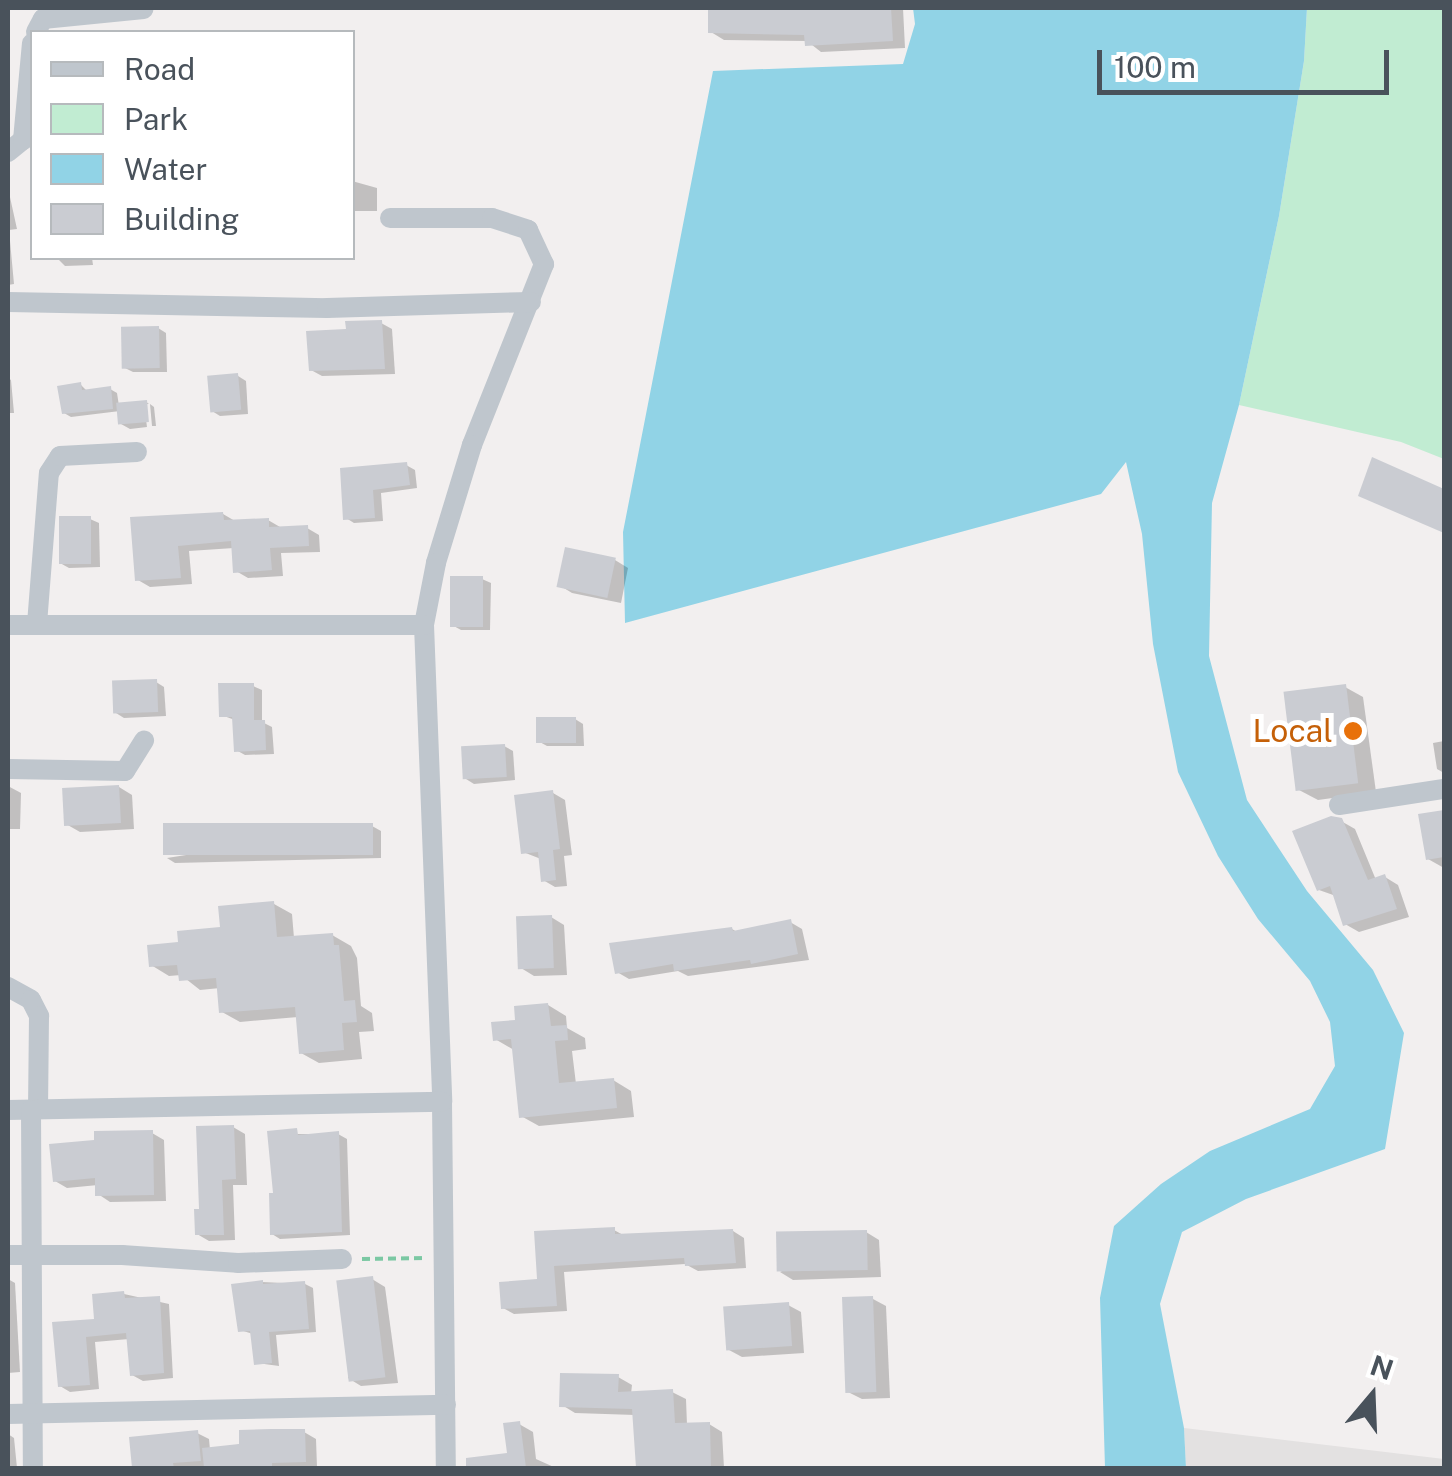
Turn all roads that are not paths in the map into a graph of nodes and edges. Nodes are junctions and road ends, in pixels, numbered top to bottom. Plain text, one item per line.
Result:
1 (144, 8) edge
2 (37, 30) edge
3 (30, 65) edge
4 (8, 152) edge
5 (390, 218) dead end
6 (8, 302) edge
7 (531, 302) junction
8 (137, 452) dead end
9 (8, 624) edge
10 (37, 624) junction
11 (424, 625) junction
12 (144, 740) dead end
13 (8, 769) edge
14 (1444, 790) edge
15 (1339, 805) dead end
16 (8, 987) edge
17 (442, 1102) junction
18 (8, 1110) edge
19 (35, 1110) junction
20 (8, 1255) edge
21 (35, 1256) junction
22 (342, 1259) road end
23 (446, 1405) junction
24 (8, 1414) edge
25 (31, 1414) junction
26 (32, 1468) edge
27 (446, 1468) edge

1 - 2 street
3 - 4 street
5 - 7 street
6 - 7 street
7 - 11 street
8 - 10 street
9 - 10 street
10 - 11 street
11 - 17 street
12 - 13 street
14 - 15 street
16 - 19 street
17 - 19 street
17 - 23 street
18 - 19 street
19 - 21 street
20 - 21 street
21 - 22 street
21 - 25 street
23 - 25 street
23 - 27 street
24 - 25 street
25 - 26 street

